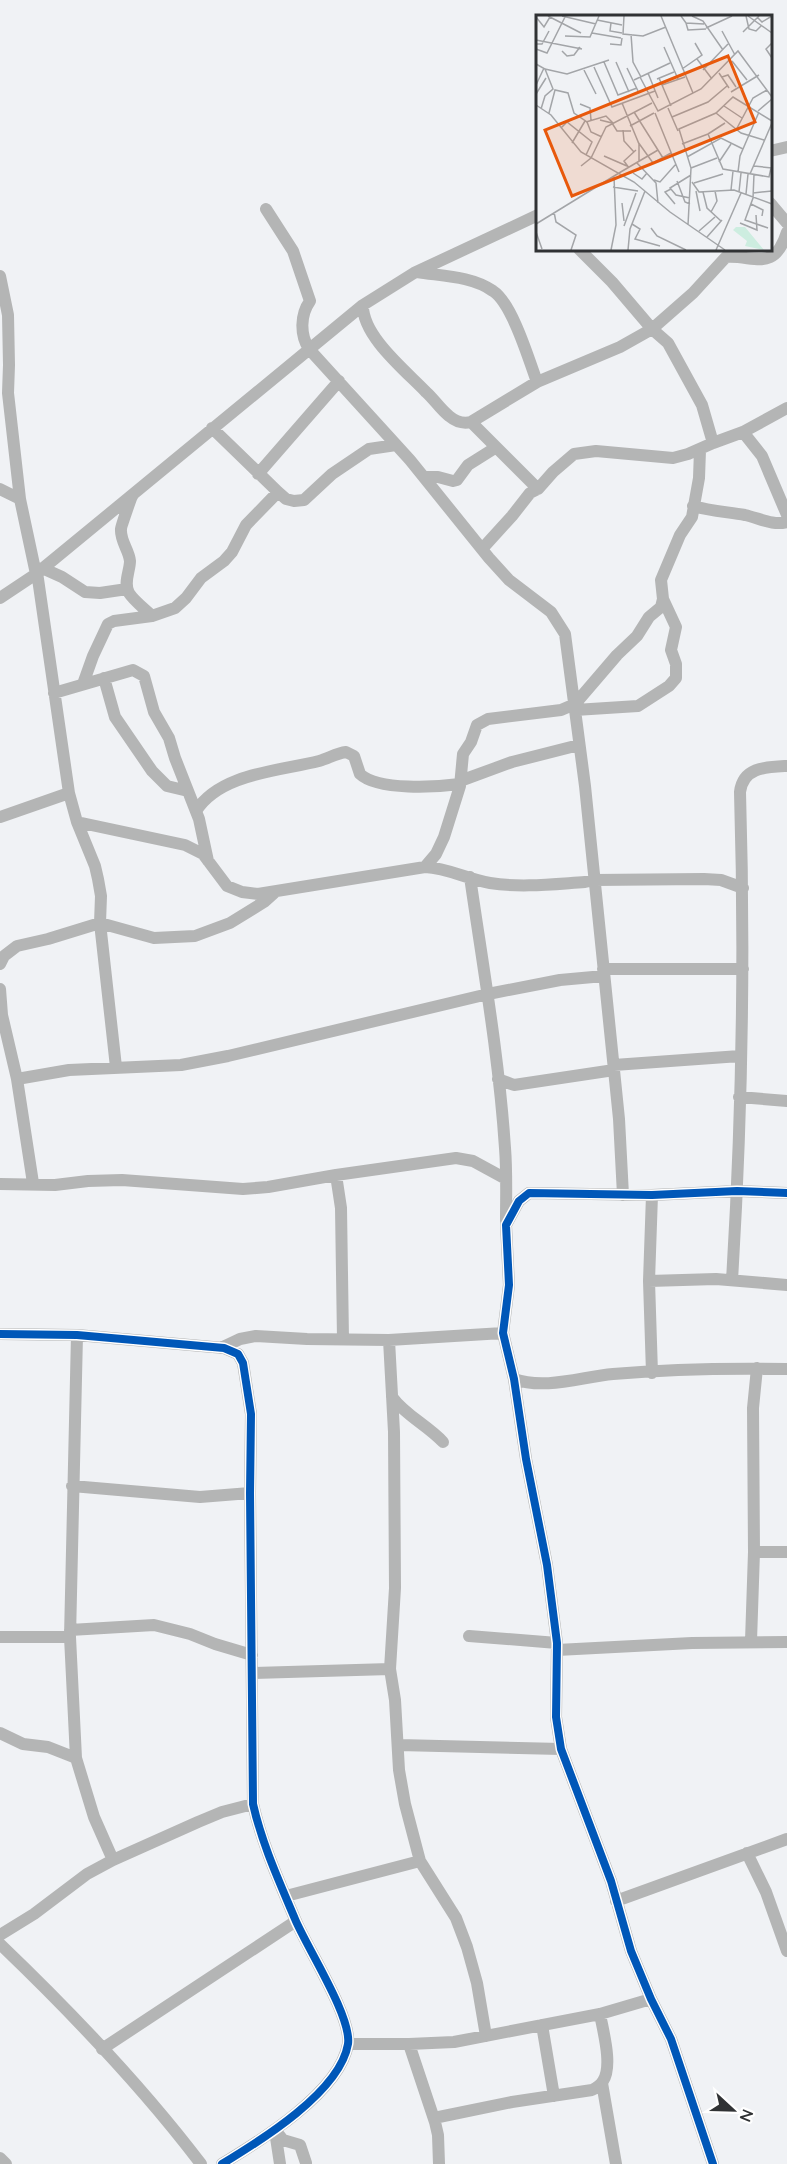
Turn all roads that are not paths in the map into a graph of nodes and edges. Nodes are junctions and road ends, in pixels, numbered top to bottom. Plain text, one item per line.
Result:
1 (787, 147) edge
2 (772, 151) edge
3 (772, 204) edge
4 (266, 209) dead end
5 (536, 216) edge
6 (787, 223) edge
7 (787, 232) edge
8 (580, 250) edge
9 (416, 272) junction
10 (0, 276) edge
11 (363, 305) junction
12 (652, 329) junction
13 (309, 350) junction
14 (339, 381) junction
15 (537, 382) junction
16 (786, 411) edge
17 (471, 422) junction
18 (212, 428) junction
19 (743, 432) junction
20 (713, 443) junction
21 (396, 445) junction
22 (495, 448) junction
23 (700, 450) junction
24 (258, 474) junction
25 (424, 477) junction
26 (0, 489) edge
27 (538, 489) junction
28 (278, 492) junction
29 (133, 494) junction
30 (20, 499) junction
31 (693, 506) junction
32 (787, 515) edge
33 (787, 522) edge
34 (482, 549) junction
35 (38, 571) junction
36 (127, 589) junction
37 (0, 598) edge
38 (663, 599) junction
39 (152, 616) junction
40 (104, 678) junction
41 (83, 684) junction
42 (54, 693) junction
43 (575, 707) junction
44 (579, 745) junction
45 (787, 766) edge
46 (460, 783) junction
47 (188, 791) junction
48 (69, 793) junction
49 (196, 811) junction
50 (0, 817) edge
51 (76, 822) junction
52 (208, 861) junction
53 (425, 867) junction
54 (470, 877) junction
55 (594, 880) junction
56 (743, 888) junction
57 (274, 893) junction
58 (100, 922) junction
59 (0, 964) edge
60 (743, 969) junction
61 (603, 972) junction
62 (0, 989) edge
63 (488, 994) junction
64 (740, 1056) junction
65 (614, 1067) junction
66 (116, 1068) junction
67 (498, 1078) junction
68 (16, 1079) junction
69 (739, 1097) junction
70 (787, 1101) edge
71 (336, 1174) junction
72 (506, 1179) junction
73 (33, 1183) junction
74 (0, 1184) edge
75 (737, 1191) junction
76 (787, 1193) edge
77 (623, 1195) junction
78 (652, 1196) junction
79 (506, 1225) junction
80 (732, 1280) junction
81 (649, 1281) junction
82 (787, 1285) edge
83 (503, 1333) junction
84 (0, 1334) edge
85 (77, 1335) junction
86 (343, 1339) junction
87 (389, 1340) junction
88 (221, 1348) junction
89 (757, 1368) junction
90 (787, 1368) edge
91 (652, 1373) junction
92 (514, 1379) junction
93 (392, 1397) junction
94 (443, 1442) dead end
95 (72, 1486) junction
96 (250, 1493) junction
97 (754, 1552) junction
98 (787, 1552) edge
99 (70, 1633) junction
100 (469, 1636) dead end
101 (0, 1637) edge
102 (751, 1641) junction
103 (787, 1642) edge
104 (557, 1647) junction
105 (252, 1655) junction
106 (390, 1669) junction
107 (252, 1673) junction
108 (0, 1733) edge
109 (399, 1745) junction
110 (561, 1749) junction
111 (76, 1758) junction
112 (253, 1804) junction
113 (787, 1839) edge
114 (747, 1853) junction
115 (113, 1860) junction
116 (420, 1861) junction
117 (286, 1896) junction
118 (616, 1901) junction
119 (296, 1921) junction
120 (0, 1935) edge
121 (0, 1944) edge
122 (787, 1951) edge
123 (651, 1999) junction
124 (600, 2014) junction
125 (542, 2025) junction
126 (486, 2036) junction
127 (348, 2044) junction
128 (409, 2044) junction
129 (102, 2049) junction
130 (602, 2083) junction
131 (554, 2096) junction
132 (434, 2118) junction
133 (275, 2130) junction
134 (0, 2158) edge
135 (306, 2163) edge
136 (6, 2164) edge
137 (201, 2164) edge
138 (222, 2164) edge
139 (280, 2164) edge
140 (439, 2164) edge
141 (616, 2164) edge
142 (713, 2164) edge

1 - 2 street
3 - 6 street
4 - 13 street
5 - 9 street
7 - 12 street
8 - 12 street
9 - 11 street
9 - 15 street
10 - 30 street
11 - 13 street
11 - 17 street
12 - 15 street
12 - 20 street
13 - 14 street
13 - 18 street
14 - 21 street
14 - 24 street
15 - 17 street
16 - 19 street
17 - 22 street
18 - 24 street
18 - 29 street
19 - 20 street
19 - 32 street
20 - 23 street
21 - 25 street
21 - 28 street
22 - 25 street
22 - 27 street
23 - 27 street
23 - 31 street
24 - 28 street
25 - 34 street
26 - 30 street
27 - 34 street
28 - 39 street
29 - 35 street
29 - 36 street
30 - 35 street
31 - 33 street
31 - 38 street
34 - 43 street
35 - 36 street
35 - 37 street
35 - 42 street
36 - 39 street
38 - 43 street
38 - 43 street
39 - 41 street
40 - 41 street
40 - 47 street
40 - 47 street
41 - 42 street
42 - 48 street
43 - 44 street
43 - 46 street
44 - 46 street
44 - 55 street
45 - 56 street
46 - 49 street
46 - 53 street
47 - 49 street
48 - 50 street
48 - 51 street
49 - 52 street
51 - 52 street
51 - 58 street
52 - 57 street
53 - 54 street
53 - 57 street
54 - 55 street
54 - 63 street
55 - 56 street
55 - 61 street
56 - 60 street
57 - 58 street
58 - 59 street
58 - 66 street
60 - 61 street
60 - 64 street
61 - 63 street
61 - 65 street
62 - 68 street
63 - 66 street
63 - 67 street
64 - 65 street
64 - 69 street
65 - 67 street
65 - 77 street
66 - 68 street
67 - 72 street
68 - 73 street
69 - 70 street
69 - 75 street
71 - 72 street
71 - 73 street
71 - 86 street
72 - 79 street
73 - 74 street
75 - 76 street
75 - 78 street
75 - 80 street
77 - 78 street
77 - 79 street
78 - 81 street
79 - 83 street
80 - 81 street
80 - 82 street
81 - 91 street
83 - 87 street
83 - 92 street
84 - 85 street
85 - 88 street
85 - 95 street
86 - 87 street
86 - 88 street
87 - 93 street
88 - 96 street
89 - 90 street
89 - 91 street
89 - 97 street
91 - 92 street
92 - 104 street
93 - 94 street
93 - 106 street
95 - 96 street
95 - 99 street
96 - 105 street
97 - 98 street
97 - 102 street
99 - 101 street
99 - 105 street
99 - 111 street
100 - 104 street
102 - 103 street
102 - 104 street
104 - 110 street
105 - 107 street
106 - 107 street
106 - 109 street
107 - 112 street
108 - 111 street
109 - 110 street
109 - 116 street
110 - 118 street
111 - 115 street
112 - 115 street
112 - 117 street
113 - 114 street
114 - 118 street
114 - 122 street
115 - 120 street
116 - 117 street
116 - 126 street
117 - 119 street
118 - 123 street
119 - 127 street
119 - 129 street
121 - 129 street
123 - 124 street
123 - 142 street
124 - 125 street
124 - 130 street
125 - 126 street
125 - 131 street
126 - 128 street
127 - 128 street
127 - 133 street
128 - 132 street
129 - 137 street
130 - 131 street
130 - 141 street
131 - 132 street
132 - 140 street
133 - 135 street
133 - 138 street
133 - 139 street
134 - 136 street

